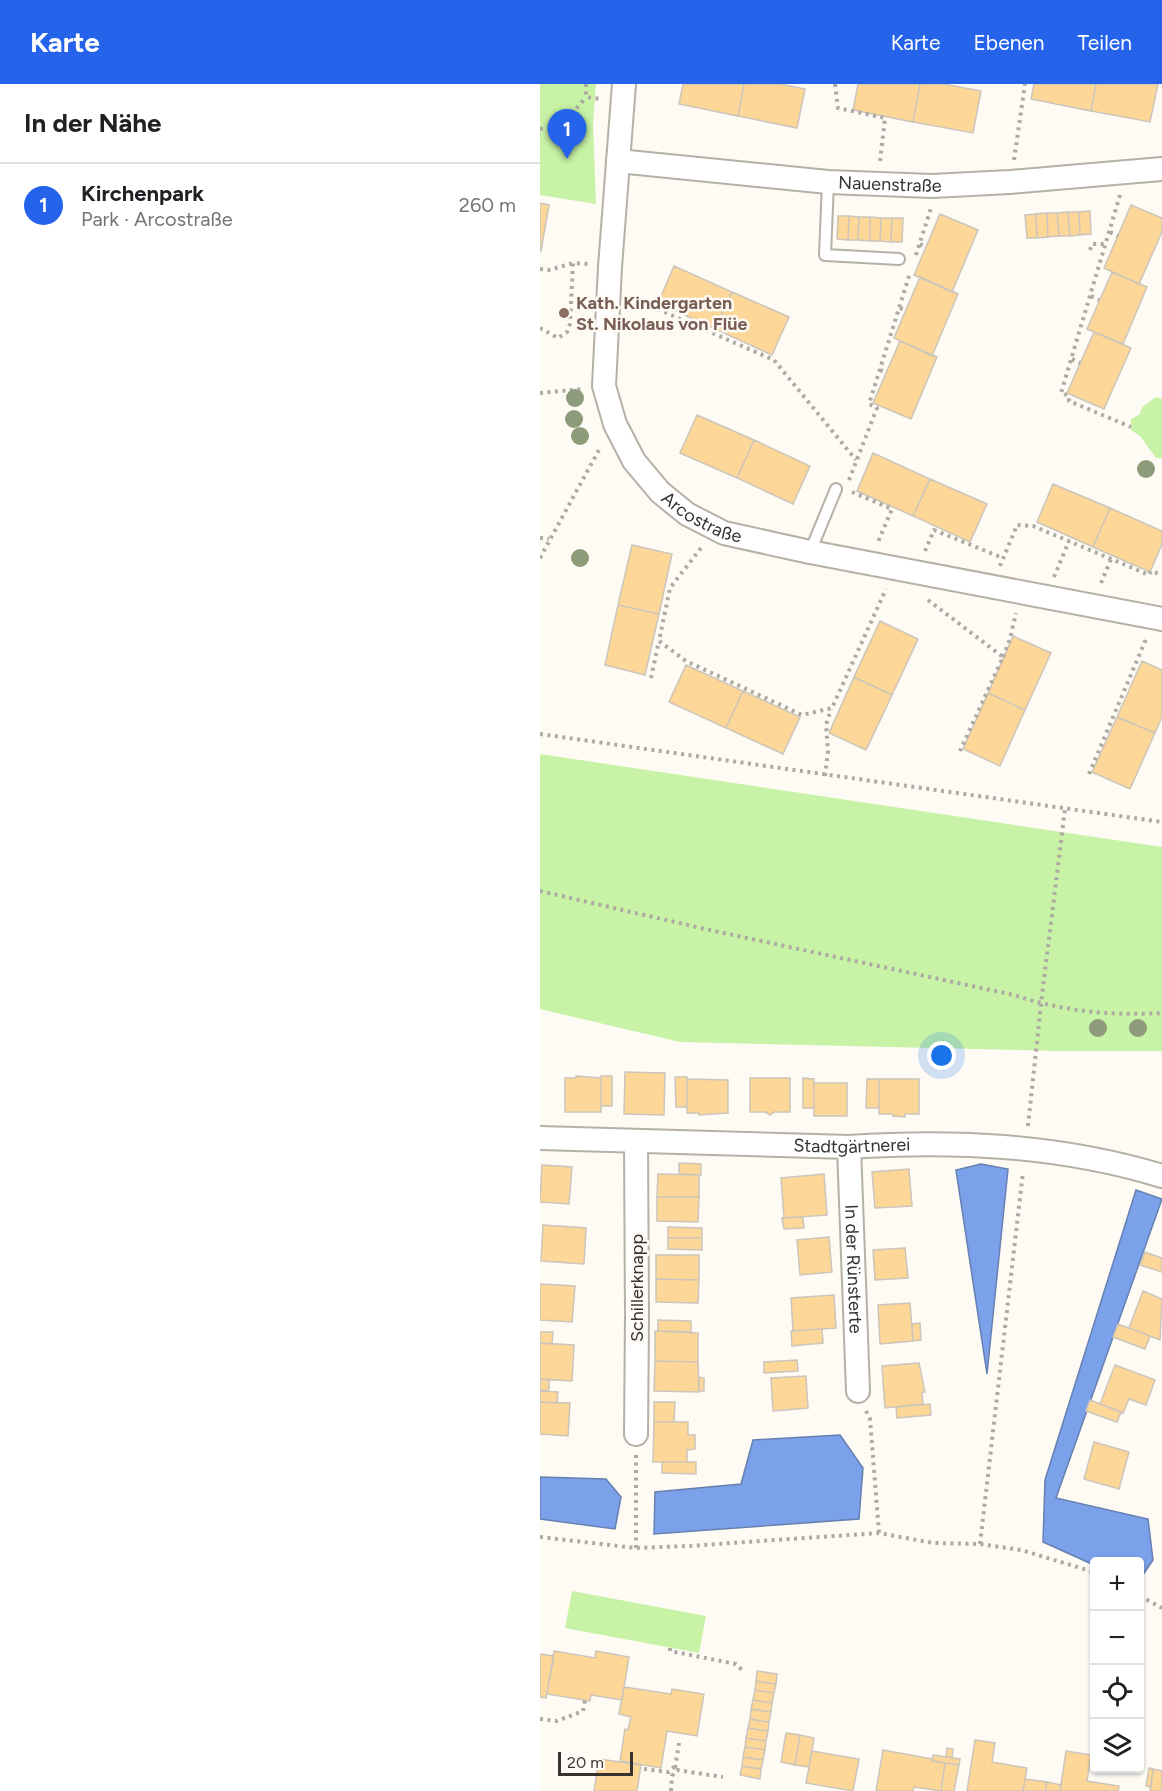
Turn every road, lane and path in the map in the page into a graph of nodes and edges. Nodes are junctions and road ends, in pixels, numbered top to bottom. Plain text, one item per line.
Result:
1 (586, 84) edge
2 (835, 84) edge
3 (1025, 84) edge
4 (616, 92) edge
5 (586, 97) junction
6 (540, 129) edge
7 (618, 161) junction
8 (1014, 165) dead end
9 (879, 168) dead end
10 (1162, 169) edge
11 (828, 182) junction
12 (1120, 198) dead end
13 (932, 208) dead end
14 (1110, 232) junction
15 (1118, 236) dead end
16 (920, 244) junction
17 (1107, 244) junction
18 (926, 248) dead end
19 (1090, 250) dead end
20 (899, 259) dead end
21 (914, 262) dead end
22 (573, 263) junction
23 (595, 265) dead end
24 (540, 269) edge
25 (911, 270) dead end
26 (624, 295) dead end
27 (1091, 296) junction
28 (1099, 300) dead end
29 (900, 308) junction
30 (906, 311) dead end
31 (540, 328) edge
32 (1072, 359) junction
33 (1080, 363) dead end
34 (880, 370) junction
35 (886, 373) dead end
36 (540, 393) edge
37 (555, 393) dead end
38 (615, 424) junction
39 (1131, 427) dead end
40 (856, 460) junction
41 (839, 488) junction
42 (540, 538) edge
43 (549, 539) junction
44 (1069, 541) junction
45 (700, 550) dead end
46 (874, 551) dead end
47 (810, 552) junction
48 (540, 558) edge
49 (1003, 558) junction
50 (1111, 559) junction
51 (921, 560) dead end
52 (891, 568) junction
53 (997, 574) dead end
54 (1162, 575) edge
55 (1051, 584) dead end
56 (1100, 584) dead end
57 (926, 593) dead end
58 (1162, 619) edge
59 (1015, 621) dead end
60 (659, 641) junction
61 (1145, 643) dead end
62 (1003, 657) junction
63 (651, 678) dead end
64 (832, 708) junction
65 (540, 734) edge
66 (960, 751) dead end
67 (1089, 774) dead end
68 (825, 776) junction
69 (1065, 809) junction
70 (1162, 822) edge
71 (540, 891) edge
72 (1041, 1004) junction
73 (1162, 1013) edge
74 (540, 1138) edge
75 (636, 1142) junction
76 (849, 1147) junction
77 (1026, 1148) junction
78 (1162, 1176) edge
79 (858, 1390) joint
80 (636, 1434) joint
81 (879, 1533) junction
82 (540, 1537) edge
83 (980, 1544) junction
84 (636, 1548) junction
85 (1090, 1571) edge
86 (1144, 1598) edge
87 (1162, 1608) edge
88 (670, 1648) dead end
89 (742, 1670) dead end
90 (585, 1700) dead end
91 (540, 1719) edge
92 (679, 1743) dead end
93 (644, 1769) dead end
94 (676, 1769) junction
95 (670, 1774) junction
96 (723, 1777) dead end
97 (671, 1791) edge

1 - 5 path
2 - 9 path
3 - 8 path
4 - 5 path
4 - 7 street, Arcostraße
5 - 6 path
7 - 11 street, Nauenstraße
7 - 38 street, Arcostraße
10 - 11 street, Nauenstraße
11 - 20 lane
12 - 14 path
13 - 16 path
14 - 15 path
14 - 17 path
16 - 18 path
16 - 21 path
17 - 19 path
17 - 27 path
22 - 23 path
22 - 24 path
22 - 31 path
25 - 29 path
26 - 40 path
27 - 28 path
27 - 32 path
29 - 30 path
29 - 34 path
32 - 33 path
32 - 39 path
34 - 35 path
34 - 40 path
36 - 37 path
38 - 43 path
38 - 47 street, Arcostraße
40 - 41 path
41 - 46 path
41 - 47 lane
42 - 43 path
43 - 48 path
44 - 49 path
44 - 50 path
44 - 55 path
45 - 60 path
47 - 52 street, Arcostraße
49 - 51 path
49 - 53 path
50 - 54 path
50 - 56 path
52 - 58 street, Arcostraße
52 - 64 path
57 - 62 path
59 - 62 path
60 - 63 path
60 - 64 path
61 - 67 path
62 - 66 path
64 - 68 path
65 - 68 path
68 - 69 path
69 - 70 path
69 - 72 path
71 - 72 path
72 - 73 path
72 - 77 path
74 - 75 street, Stadtgärtnerei
75 - 76 street, Stadtgärtnerei
75 - 80 street, Schillerknapp
76 - 77 street, Stadtgärtnerei
76 - 79 street, In der Rünsterte
77 - 78 street, Stadtgärtnerei
77 - 83 path
79 - 81 path
80 - 84 path
81 - 83 path
81 - 84 path
82 - 84 path
83 - 85 path
86 - 87 path
88 - 89 path
90 - 91 path
92 - 94 path
93 - 95 path
94 - 95 path
94 - 96 path
95 - 97 path

